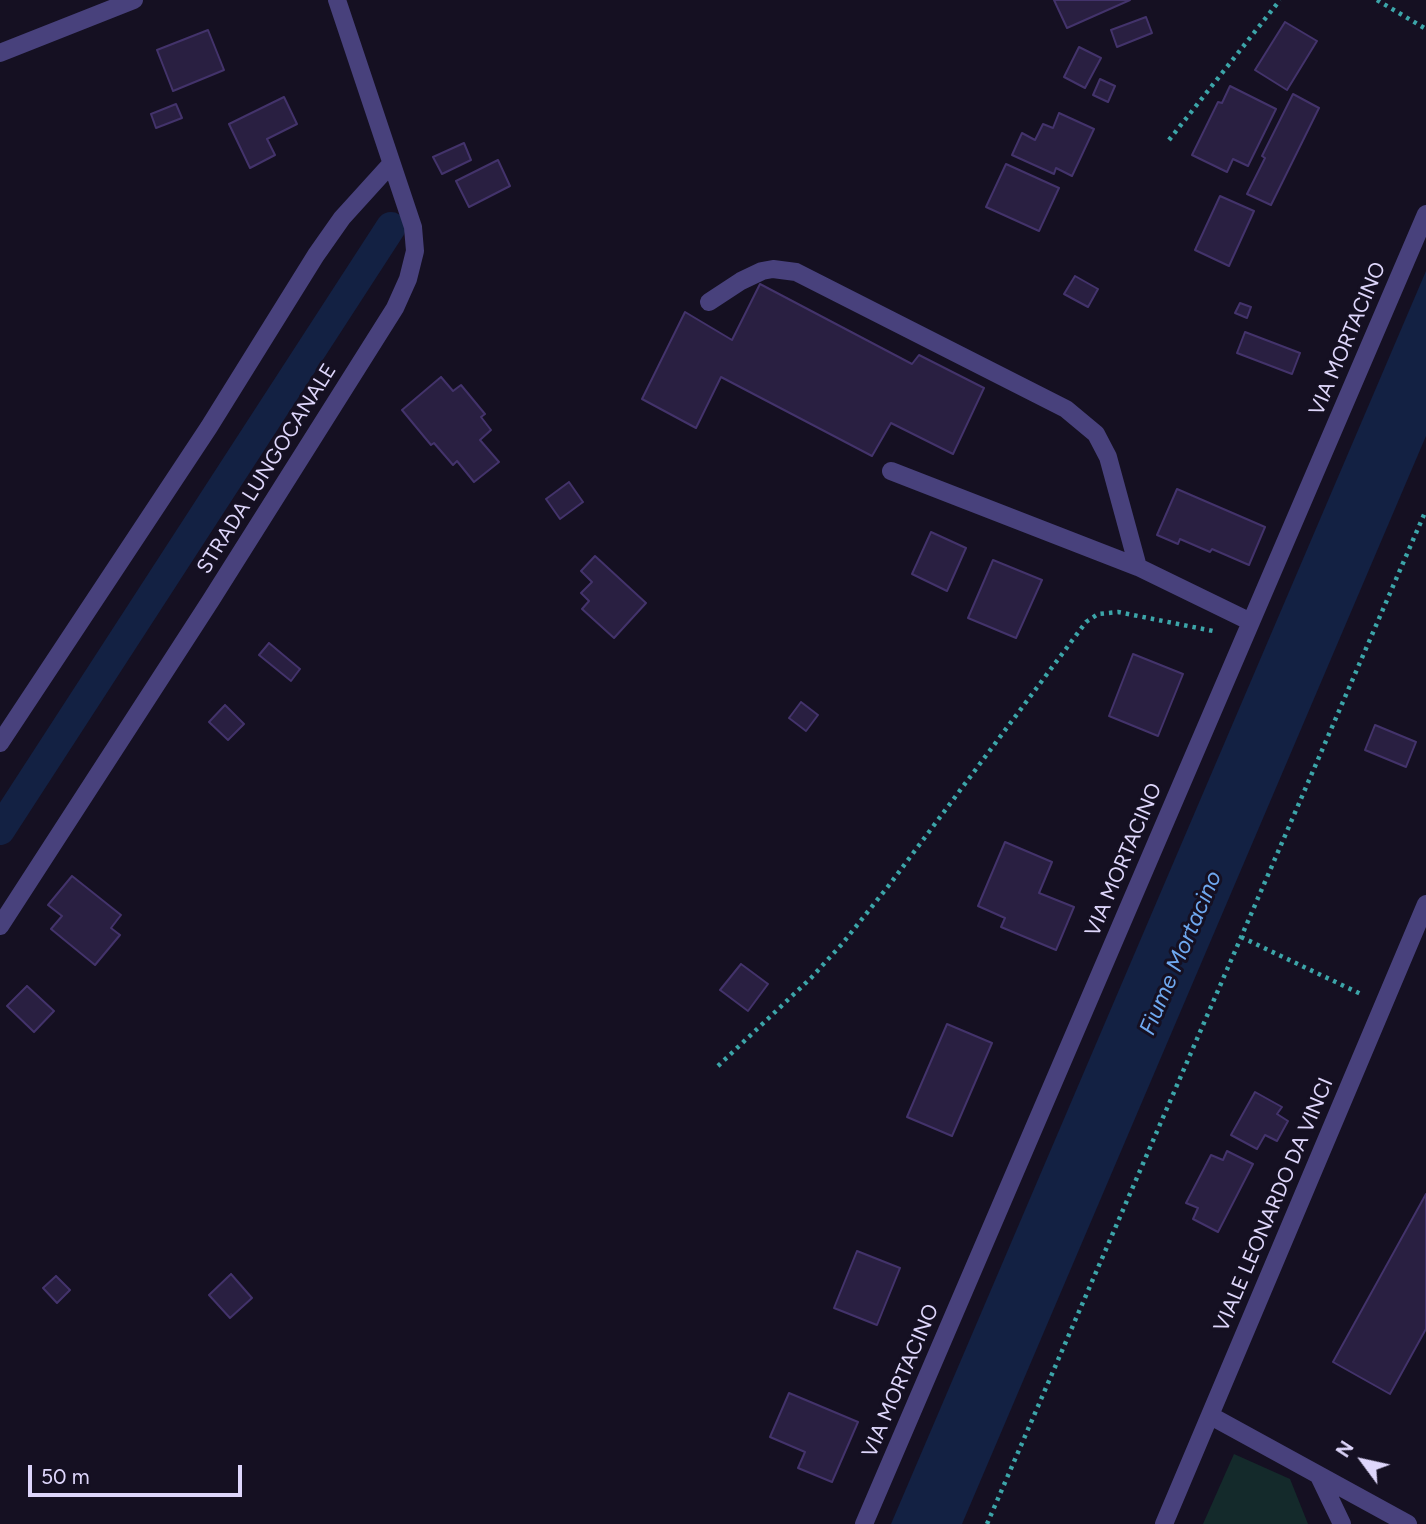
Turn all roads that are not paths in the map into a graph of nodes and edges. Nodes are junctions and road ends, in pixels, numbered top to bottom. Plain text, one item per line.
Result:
1 (134, 0) edge
2 (337, 0) edge
3 (0, 52) edge
4 (391, 164) junction
5 (1426, 214) edge
6 (709, 302) dead end
7 (891, 471) dead end
8 (1138, 567) junction
9 (1248, 630) junction
10 (0, 743) edge
11 (1426, 904) edge
12 (0, 926) edge
13 (1211, 1416) junction
14 (1319, 1476) junction
15 (864, 1524) edge
16 (1164, 1524) edge
17 (1342, 1524) edge
18 (1408, 1524) edge

1 - 3 street
2 - 4 street, STRADA LUNGOCANALE
4 - 10 street
4 - 12 street, STRADA LUNGOCANALE
5 - 9 street, VIA MORTACINO
6 - 8 street
7 - 8 street
8 - 9 street
9 - 15 street, VIA MORTACINO
11 - 13 street, VIALE LEONARDO DA VINCI
13 - 14 street
13 - 16 street, VIALE LEONARDO DA VINCI
14 - 17 street
14 - 18 street

